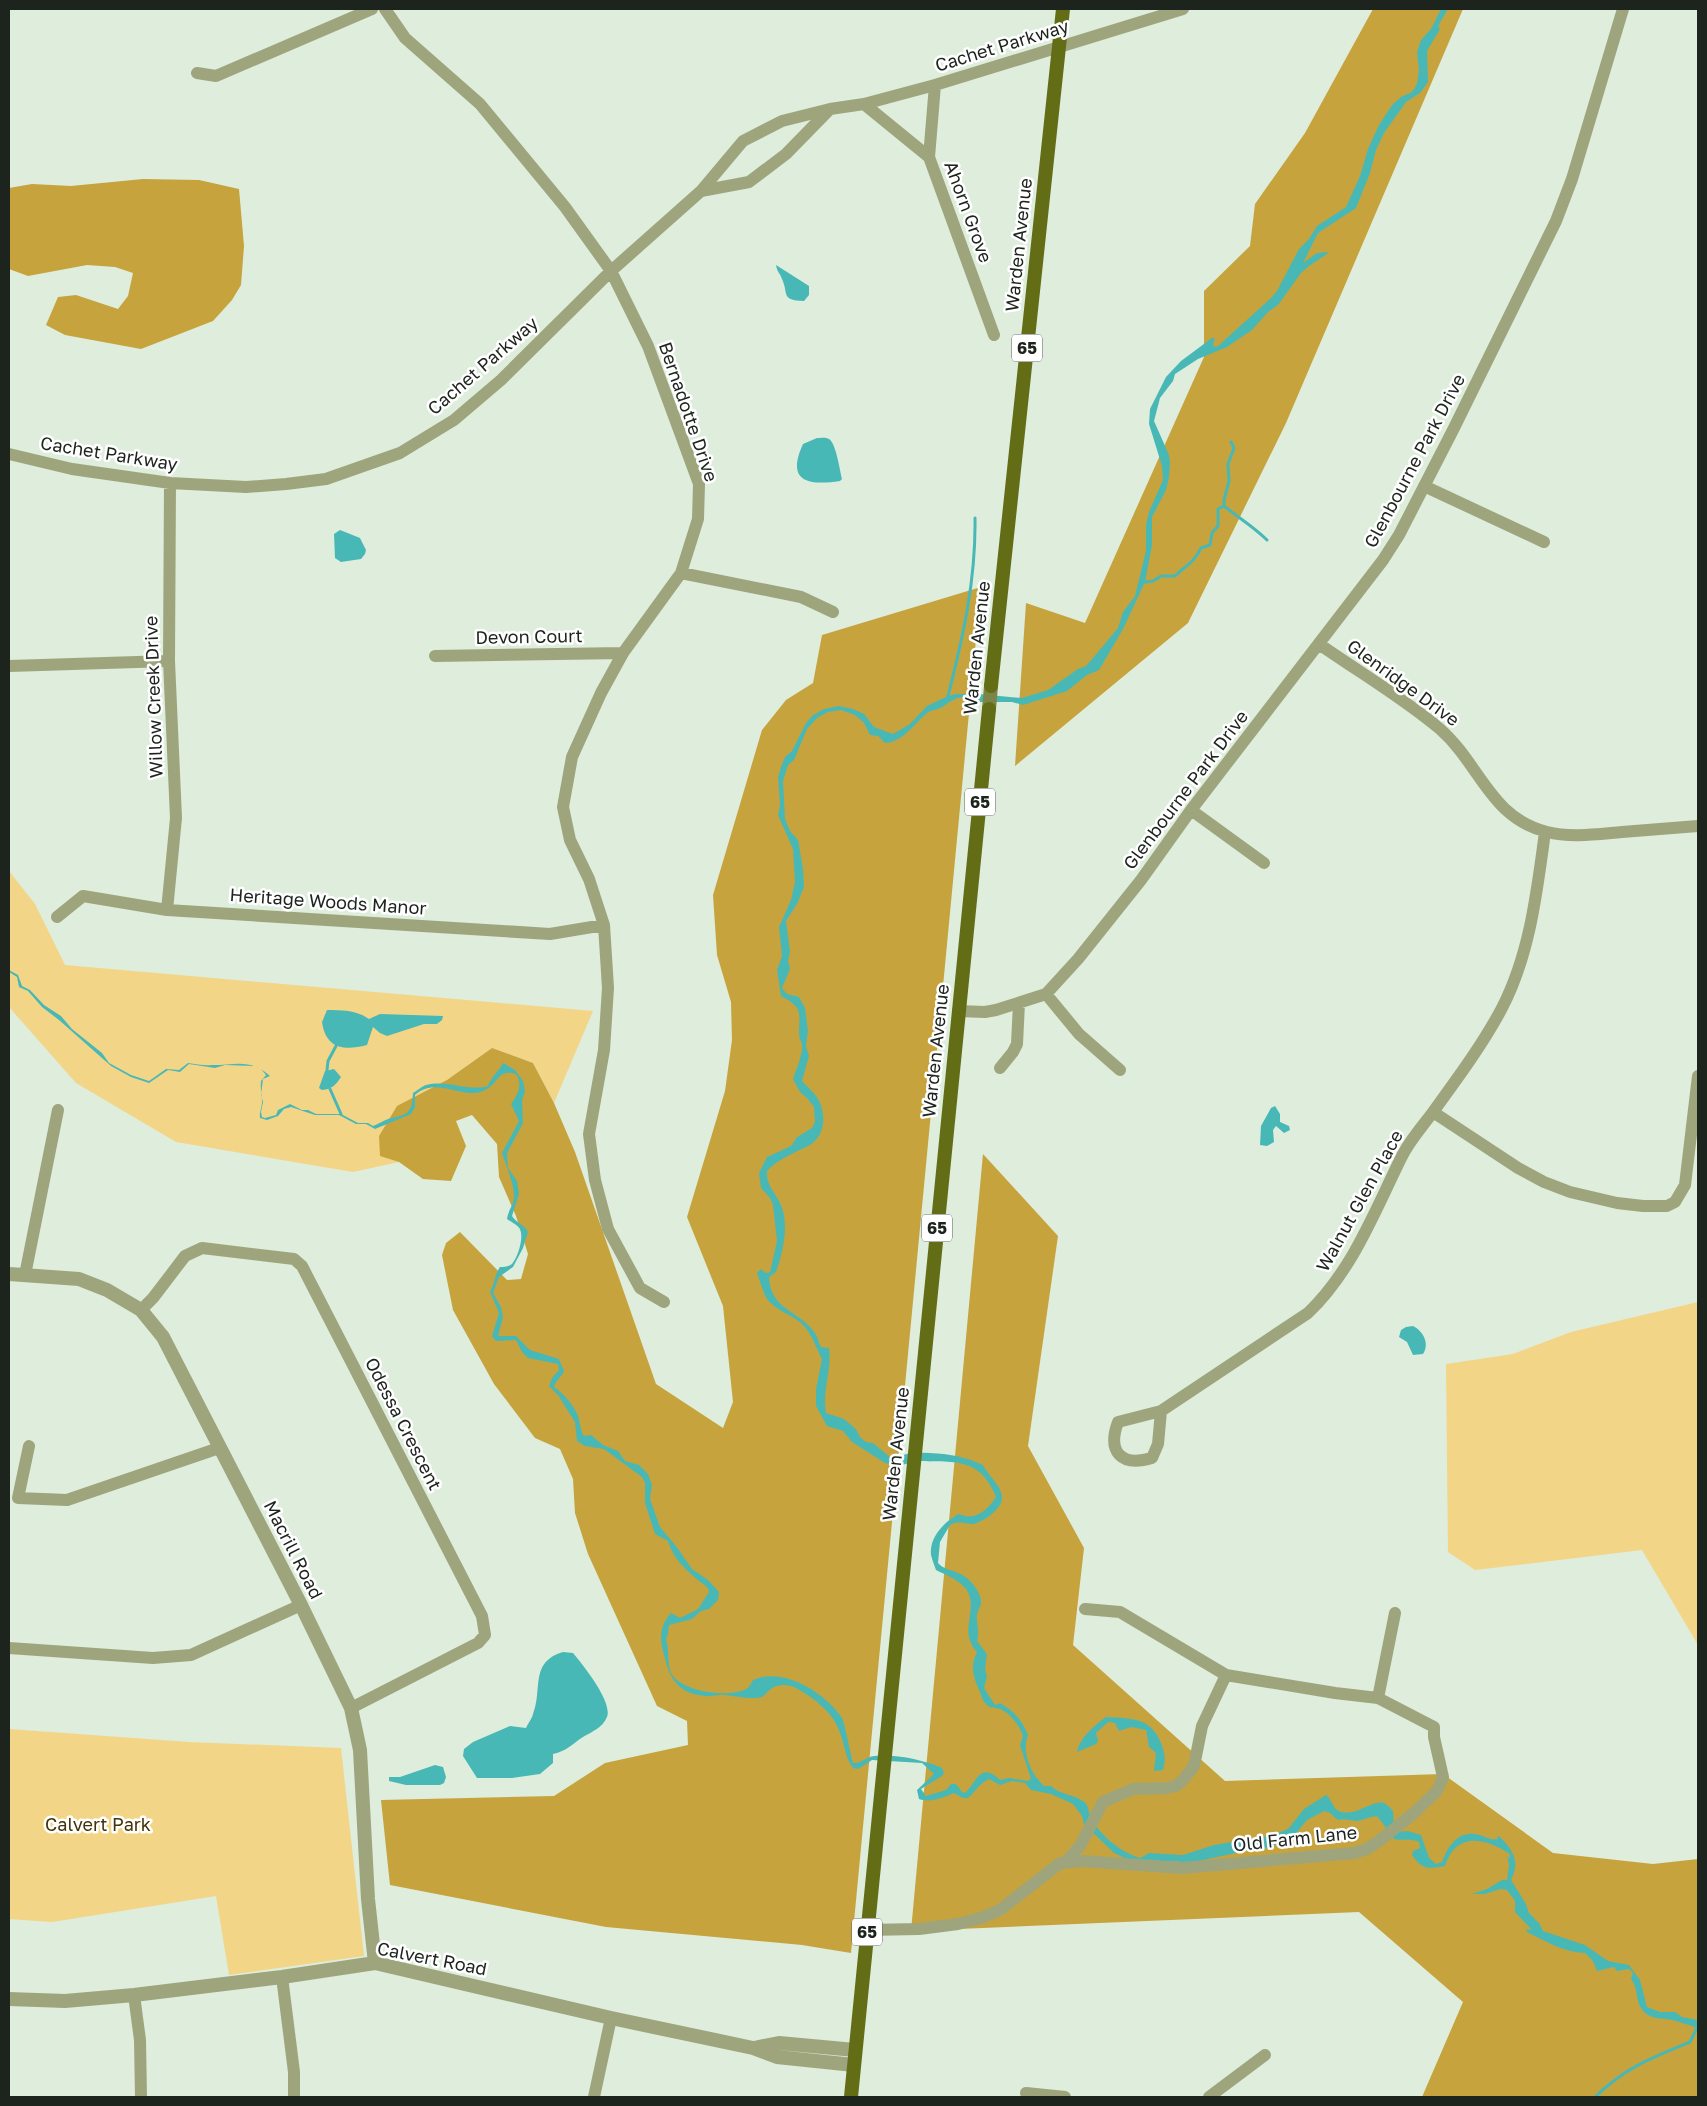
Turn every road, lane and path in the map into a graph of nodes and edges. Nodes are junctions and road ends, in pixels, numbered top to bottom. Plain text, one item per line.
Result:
1 (372, 9) edge
2 (385, 9) edge
3 (1063, 9) edge
4 (1183, 9) edge
5 (1623, 9) edge
6 (1059, 48) junction
7 (197, 73) dead end
8 (935, 85) junction
9 (864, 104) junction
10 (830, 109) junction
11 (929, 157) junction
12 (701, 191) junction
13 (611, 271) junction
14 (994, 335) dead end
15 (9, 454) edge
16 (170, 483) junction
17 (1424, 486) junction
18 (1544, 542) dead end
19 (681, 573) junction
20 (834, 612) dead end
21 (1319, 644) junction
22 (623, 654) junction
23 (434, 656) dead end
24 (169, 662) junction
25 (9, 666) edge
26 (1191, 810) junction
27 (1698, 826) edge
28 (1545, 832) junction
29 (1264, 863) dead end
30 (167, 910) junction
31 (57, 918) dead end
32 (604, 925) junction
33 (1046, 994) junction
34 (1019, 1003) junction
35 (958, 1011) junction
36 (1000, 1068) dead end
37 (1120, 1070) dead end
38 (1698, 1076) edge
39 (58, 1110) dead end
40 (1433, 1112) junction
41 (9, 1274) edge
42 (25, 1275) junction
43 (664, 1302) dead end
44 (141, 1310) junction
45 (1161, 1411) junction
46 (29, 1446) dead end
47 (220, 1448) junction
48 (301, 1605) junction
49 (1085, 1609) dead end
50 (1395, 1613) dead end
51 (9, 1648) edge
52 (1226, 1675) junction
53 (1378, 1698) junction
54 (351, 1708) junction
55 (1065, 1863) junction
56 (867, 1930) junction
57 (375, 1963) junction
58 (282, 1977) junction
59 (134, 1995) junction
60 (9, 1999) edge
61 (611, 2018) junction
62 (753, 2048) junction
63 (855, 2050) junction
64 (1265, 2055) dead end
65 (854, 2065) junction
66 (1026, 2093) dead end
67 (141, 2097) edge
68 (294, 2097) edge
69 (594, 2097) edge
70 (851, 2097) edge
71 (1065, 2097) edge
72 (1209, 2097) edge

1 - 7 street
2 - 13 street, Bernadotte Drive
3 - 6 main road, Warden Avenue / 65
4 - 6 street, Cachet Parkway
5 - 17 street, Glenbourne Park Drive
6 - 8 street, Cachet Parkway
6 - 35 main road, Warden Avenue / 65
8 - 9 street, Cachet Parkway
8 - 11 street, Ahorn Grove
9 - 10 street, Cachet Parkway
9 - 11 street, Ahorn Grove
10 - 12 street
10 - 12 street, Cachet Parkway
11 - 14 street, Ahorn Grove
12 - 13 street, Cachet Parkway
13 - 16 street, Cachet Parkway
13 - 19 street, Bernadotte Drive
15 - 16 street, Cachet Parkway
16 - 24 street, Willow Creek Drive
17 - 18 street
17 - 21 street, Glenbourne Park Drive
19 - 20 street
19 - 22 street, Bernadotte Drive
21 - 26 street, Glenbourne Park Drive
21 - 28 street, Glenridge Drive
22 - 23 street, Devon Court
22 - 32 street, Bernadotte Drive
24 - 25 street
24 - 30 street, Willow Creek Drive
26 - 29 street
26 - 33 street, Glenbourne Park Drive
27 - 28 street, Glenridge Drive
28 - 40 street, Walnut Glen Place
30 - 31 street, Heritage Woods Manor
30 - 32 street, Heritage Woods Manor
32 - 43 street, Bernadotte Drive
33 - 34 street, Glenbourne Park Drive
33 - 37 street
34 - 35 street, Glenbourne Park Drive
34 - 36 street
35 - 56 main road, Warden Avenue / 65
38 - 40 street
39 - 42 street
40 - 45 street, Walnut Glen Place
41 - 42 street, Macrill Road
42 - 44 street, Macrill Road
44 - 47 street, Macrill Road
44 - 54 street, Odessa Crescent
45 - 45 street, Walnut Glen Place
46 - 47 street
47 - 48 street, Macrill Road
48 - 51 street
48 - 54 street, Macrill Road
49 - 52 street
50 - 53 street
52 - 53 street
52 - 55 street
53 - 55 street, Old Farm Lane
54 - 57 street, Macrill Road
55 - 56 street
56 - 63 main road, Warden Avenue / 65
57 - 58 street, Calvert Road
57 - 61 street, Calvert Road
58 - 59 street, Calvert Road
58 - 68 street
59 - 60 street, Calvert Road
59 - 67 street
61 - 62 street, Calvert Road
61 - 69 street
62 - 63 street, Calvert Road
62 - 65 street, Calvert Road
63 - 65 main road, Warden Avenue / 65
64 - 72 street
65 - 70 main road, Warden Avenue / 65
66 - 71 street

